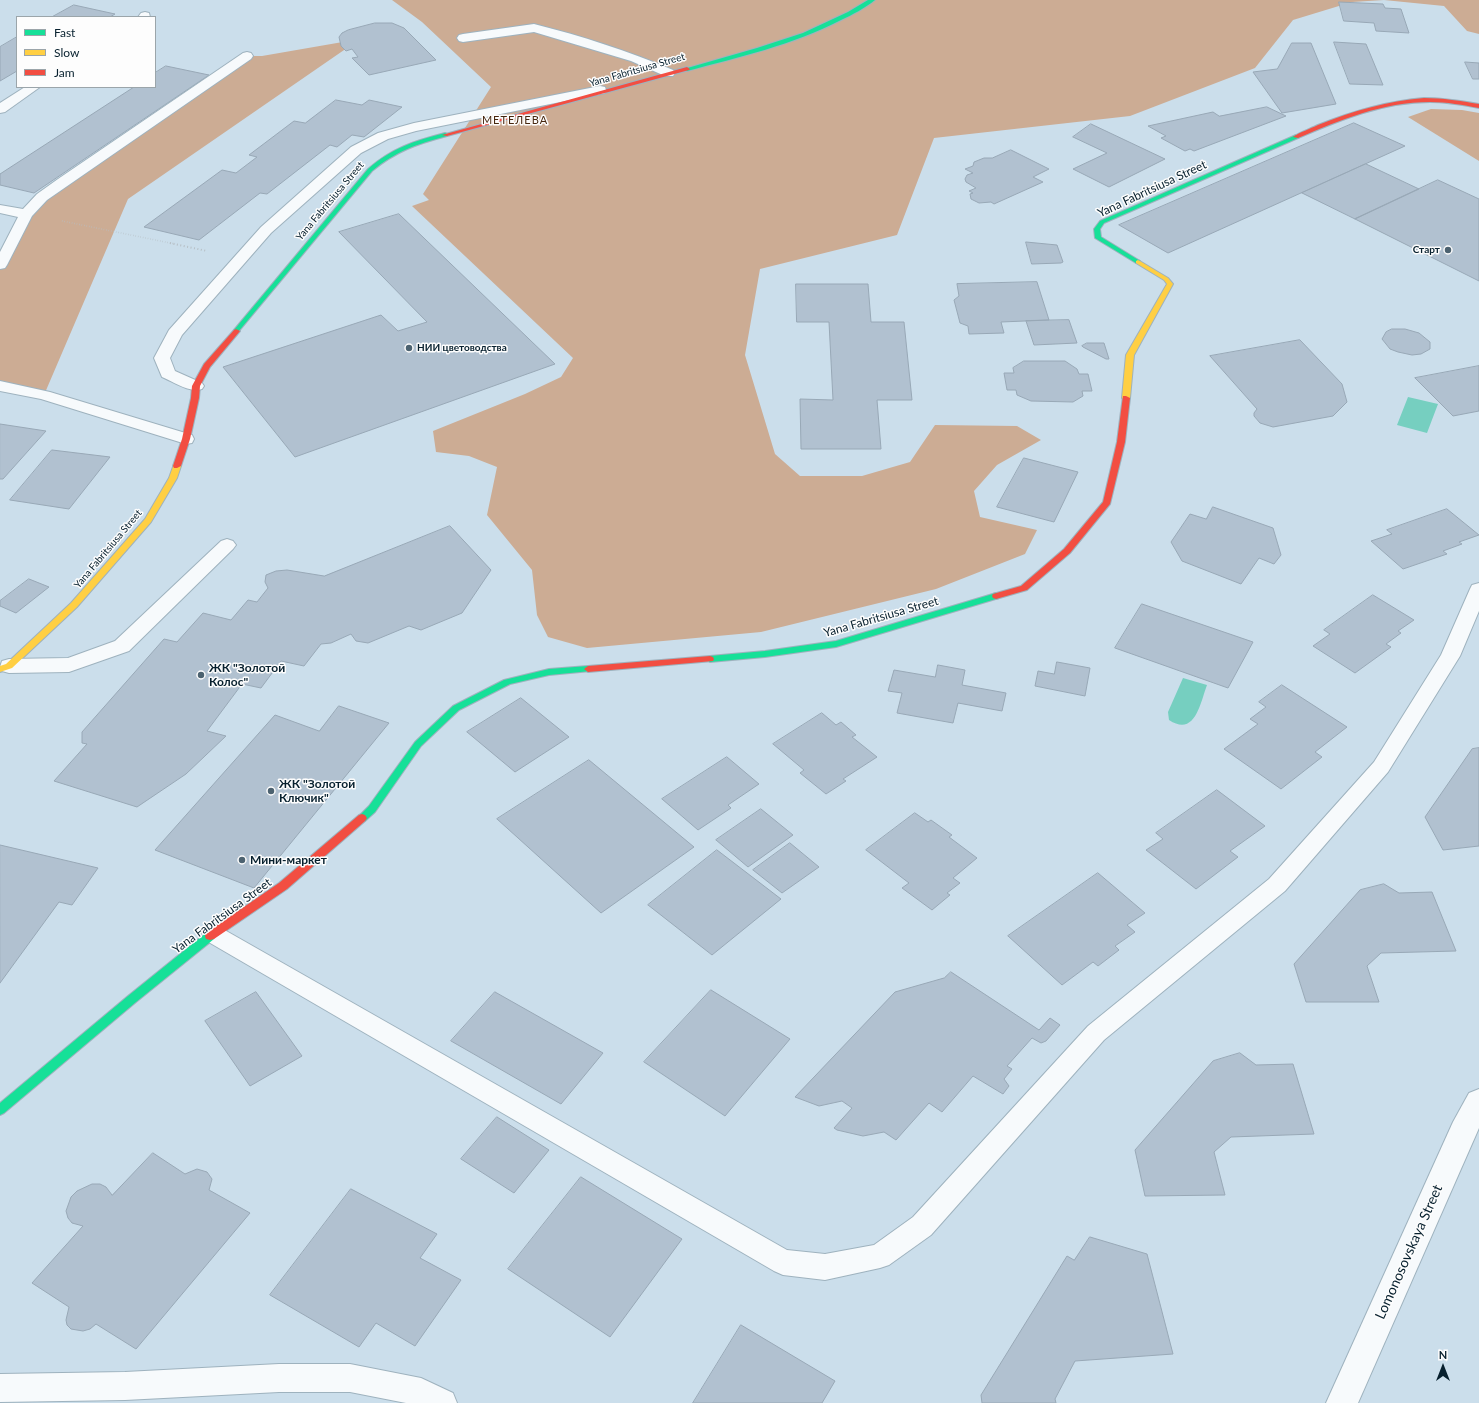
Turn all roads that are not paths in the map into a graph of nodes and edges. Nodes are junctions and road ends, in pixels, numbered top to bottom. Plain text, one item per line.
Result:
1 (872, 0) edge
2 (463, 38) dead end
3 (247, 56) dead end
4 (669, 73) junction
5 (626, 85) junction
6 (32, 88) edge
7 (1479, 106) edge
8 (0, 109) edge
9 (0, 209) edge
10 (26, 214) junction
11 (0, 265) edge
12 (0, 386) edge
13 (196, 386) junction
14 (186, 439) junction
15 (227, 545) dead end
16 (1479, 589) edge
17 (3, 671) edge
18 (213, 934) junction
19 (1479, 1101) edge
20 (0, 1110) edge
21 (0, 1388) edge
22 (443, 1403) edge
23 (1342, 1403) edge

1 - 4 street, Yana Fabritsiusa Street
2 - 4 lane
3 - 10 lane
4 - 5 street, Yana Fabritsiusa Street
5 - 13 street, Yana Fabritsiusa Street
5 - 13 lane
6 - 8 lane
7 - 18 street, Yana Fabritsiusa Street
9 - 10 lane
10 - 11 lane
12 - 14 lane
13 - 14 street, Yana Fabritsiusa Street
14 - 17 street, Yana Fabritsiusa Street
15 - 17 lane
16 - 18 lane
18 - 20 street, Yana Fabritsiusa Street
19 - 23 street, Lomonosovskaya Street
21 - 22 lane

